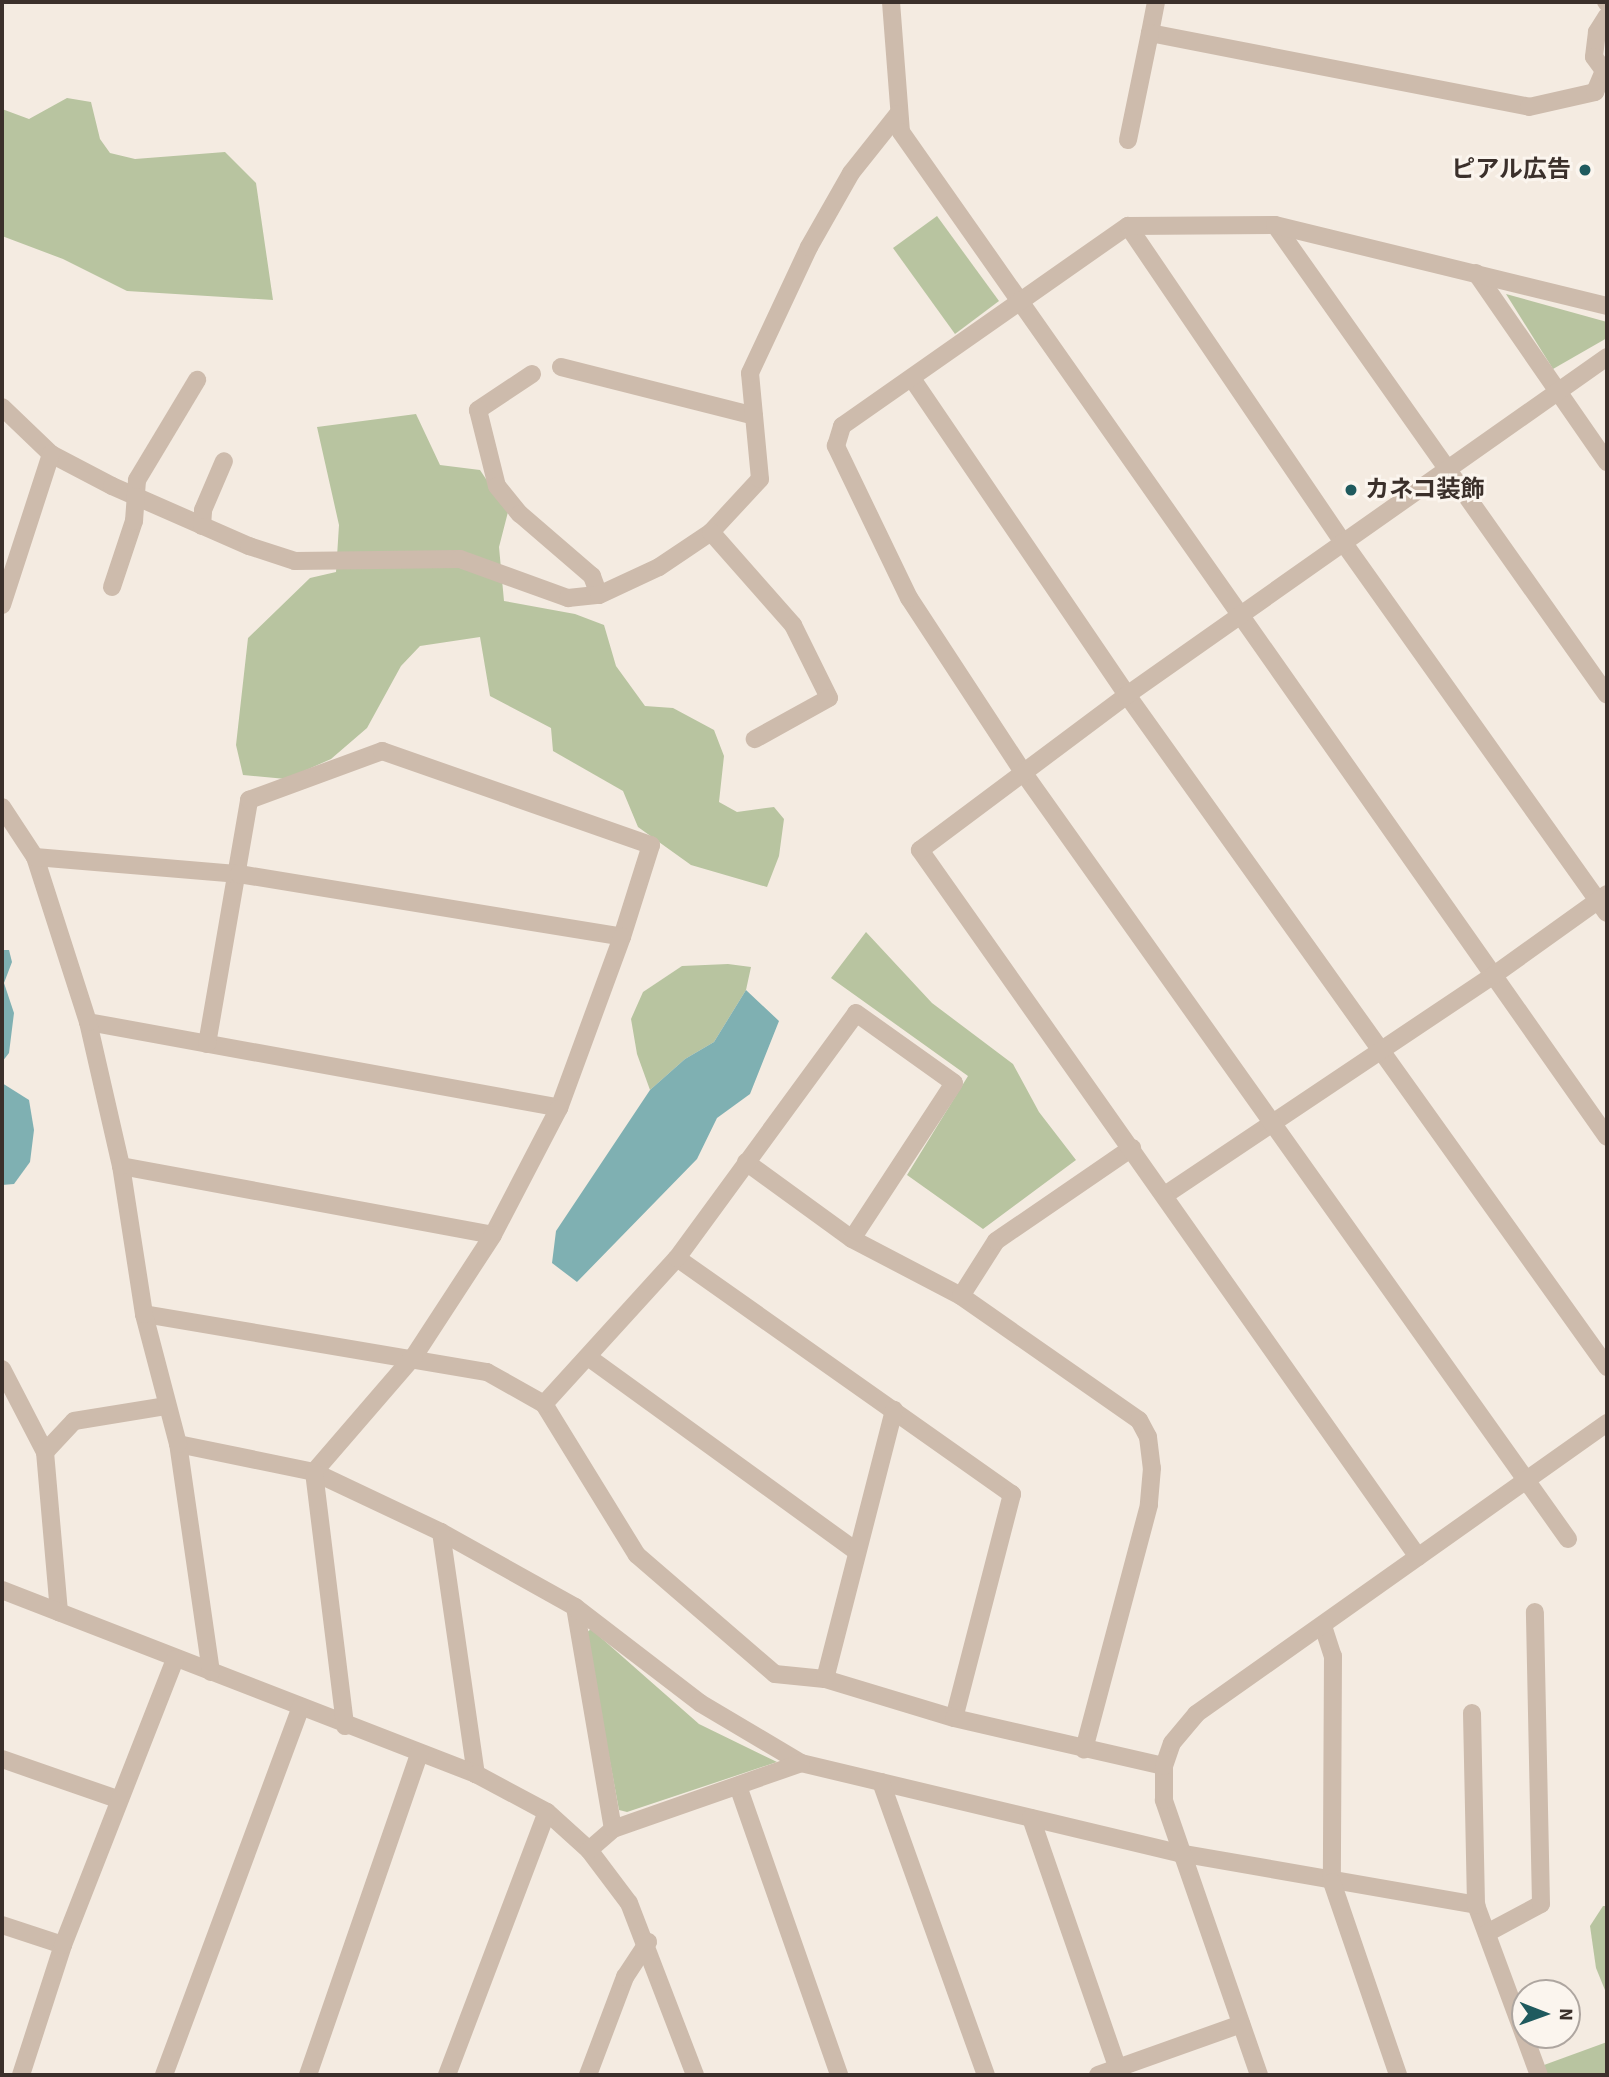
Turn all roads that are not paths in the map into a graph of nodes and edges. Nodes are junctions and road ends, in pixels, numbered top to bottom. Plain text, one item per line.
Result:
1 (891, 2) edge
2 (1156, 2) edge
3 (1607, 16) edge
4 (1150, 33) junction
5 (1606, 73) edge
6 (898, 114) junction
7 (1128, 140) dead end
8 (1275, 225) junction
9 (1129, 226) junction
10 (1476, 273) junction
11 (1019, 301) junction
12 (1607, 306) edge
13 (1607, 357) edge
14 (561, 367) dead end
15 (532, 374) dead end
16 (197, 380) dead end
17 (913, 380) junction
18 (1558, 393) junction
19 (2, 407) edge
20 (754, 416) junction
21 (51, 454) junction
22 (224, 461) dead end
23 (1607, 462) edge
24 (1448, 470) junction
25 (134, 496) junction
26 (202, 526) junction
27 (711, 532) junction
28 (1343, 542) junction
29 (112, 587) dead end
30 (599, 596) junction
31 (2, 605) edge
32 (1240, 615) junction
33 (1127, 695) junction
34 (1607, 695) edge
35 (755, 739) dead end
36 (1023, 772) junction
37 (2, 807) edge
38 (35, 857) junction
39 (239, 874) junction
40 (1604, 902) edge
41 (622, 937) junction
42 (1494, 975) junction
43 (88, 1023) junction
44 (207, 1044) junction
45 (1381, 1051) junction
46 (559, 1108) junction
47 (1273, 1123) junction
48 (1607, 1137) edge
49 (1132, 1148) junction
50 (747, 1162) junction
51 (121, 1167) junction
52 (1165, 1195) junction
53 (494, 1235) junction
54 (852, 1239) junction
55 (677, 1258) junction
56 (961, 1296) junction
57 (145, 1314) junction
58 (414, 1356) junction
59 (588, 1357) junction
60 (1607, 1367) edge
61 (2, 1370) edge
62 (544, 1404) junction
63 (167, 1406) junction
64 (894, 1410) junction
65 (1607, 1423) edge
66 (178, 1444) junction
67 (45, 1452) junction
68 (314, 1472) junction
69 (1526, 1478) junction
70 (440, 1532) junction
71 (1568, 1539) dead end
72 (856, 1551) junction
73 (1418, 1557) junction
74 (2, 1590) edge
75 (575, 1607) junction
76 (59, 1612) junction
77 (1535, 1612) dead end
78 (1323, 1626) junction
79 (176, 1659) junction
80 (211, 1672) junction
81 (825, 1679) junction
82 (301, 1707) junction
83 (1472, 1713) dead end
84 (954, 1718) junction
85 (345, 1726) junction
86 (1084, 1749) junction
87 (419, 1754) junction
88 (2, 1759) edge
89 (801, 1763) junction
90 (1164, 1766) junction
91 (476, 1774) junction
92 (881, 1782) junction
93 (738, 1786) junction
94 (117, 1799) junction
95 (547, 1812) junction
96 (1031, 1818) junction
97 (614, 1829) junction
98 (589, 1850) junction
99 (1179, 1853) junction
100 (1332, 1882) junction
101 (1476, 1905) junction
102 (2, 1926) edge
103 (1487, 1933) junction
104 (648, 1942) junction
105 (63, 1945) junction
106 (1241, 2024) junction
107 (1119, 2072) edge
108 (20, 2075) edge
109 (164, 2075) edge
110 (308, 2075) edge
111 (447, 2075) edge
112 (589, 2075) edge
113 (695, 2075) edge
114 (839, 2075) edge
115 (986, 2075) edge
116 (1098, 2075) edge
117 (1259, 2075) edge
118 (1398, 2075) edge
119 (1539, 2075) edge

1 - 6 street
2 - 4 street
3 - 5 street
4 - 5 street
4 - 7 street
6 - 11 street
6 - 20 street
8 - 9 street
8 - 10 street
8 - 24 street
9 - 11 street
9 - 28 street
10 - 12 street
10 - 18 street
11 - 17 street
11 - 32 street
13 - 18 street
14 - 20 street
15 - 30 street
16 - 25 street
17 - 33 street
17 - 36 street
18 - 23 street
18 - 24 street
19 - 21 street
20 - 27 street
21 - 25 street
21 - 31 street
22 - 26 street
24 - 28 street
24 - 34 street
25 - 26 street
25 - 29 street
26 - 30 street
27 - 30 street
27 - 35 street
28 - 32 street
28 - 40 street
32 - 33 street
32 - 42 street
33 - 36 street
33 - 45 street
36 - 47 street
36 - 49 street
37 - 38 street
38 - 39 street
38 - 43 street
39 - 41 street
39 - 41 street
39 - 44 street
40 - 42 street
41 - 46 street
42 - 45 street
42 - 48 street
43 - 44 street
43 - 51 street
44 - 46 street
45 - 47 street
45 - 60 street
46 - 53 street
47 - 52 street
47 - 69 street
49 - 52 street
49 - 56 street
50 - 54 street
50 - 54 street
50 - 55 street
51 - 53 street
51 - 57 street
52 - 73 street
53 - 58 street
54 - 56 street
55 - 59 street
55 - 64 street
56 - 86 street
57 - 58 street
57 - 63 street
58 - 62 street
58 - 68 street
59 - 62 street
59 - 72 street
61 - 67 street
62 - 81 street
63 - 66 street
63 - 67 street
64 - 72 street
64 - 84 street
65 - 69 street
66 - 68 street
66 - 80 street
67 - 76 street
68 - 70 street
68 - 85 street
69 - 71 street
69 - 73 street
70 - 75 street
70 - 91 street
72 - 81 street
73 - 78 street
74 - 76 street
75 - 89 street
75 - 97 street
76 - 79 street
77 - 103 street
78 - 90 street
78 - 100 street
79 - 80 street
79 - 94 street
80 - 82 street
81 - 84 street
82 - 85 street
82 - 109 street
83 - 101 street
84 - 86 street
85 - 87 street
86 - 90 street
87 - 91 street
87 - 110 street
88 - 94 street
89 - 92 street
89 - 93 street
90 - 99 street
91 - 95 street
92 - 96 street
92 - 115 street
93 - 97 street
93 - 114 street
94 - 105 street
95 - 98 street
95 - 111 street
96 - 99 street
96 - 107 street
97 - 98 street
98 - 104 street
99 - 100 street
99 - 106 street
100 - 101 street
100 - 118 street
101 - 103 street
102 - 105 street
103 - 119 street
104 - 112 street
104 - 113 street
105 - 108 street
106 - 107 street
106 - 117 street
107 - 116 street

